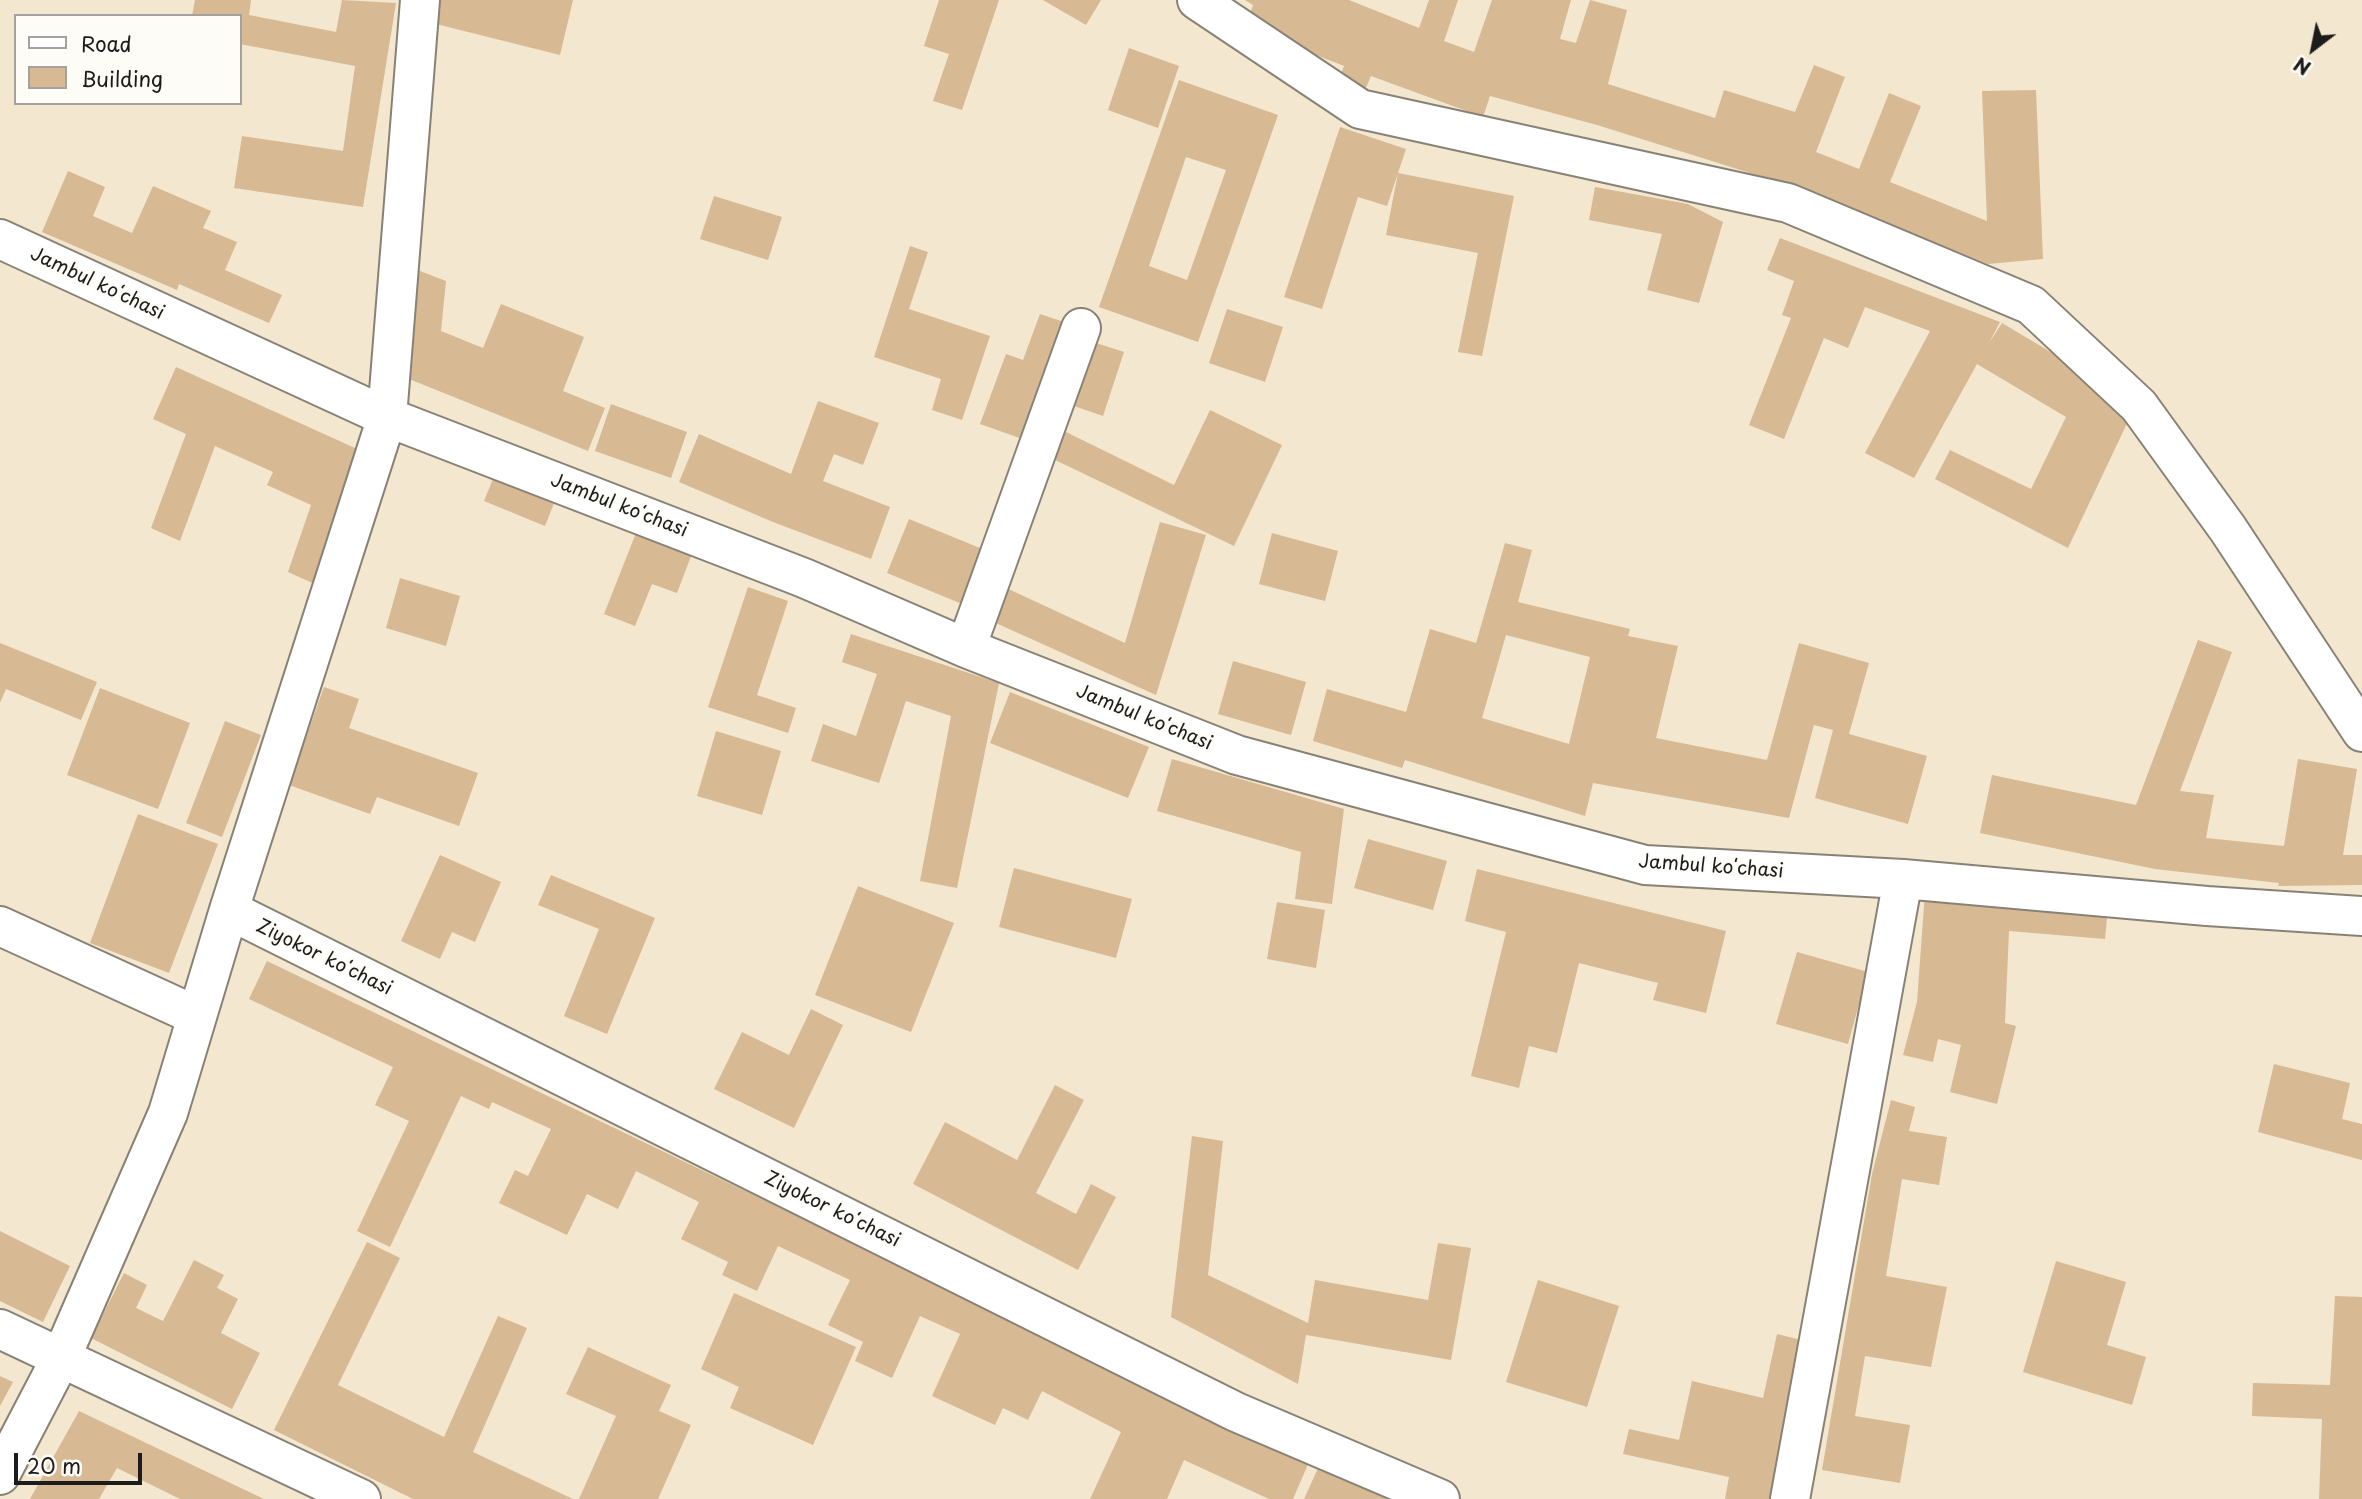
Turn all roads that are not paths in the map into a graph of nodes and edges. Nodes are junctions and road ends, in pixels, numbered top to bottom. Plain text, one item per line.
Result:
1 (420, 0) edge
2 (1197, 0) edge
3 (0, 239) edge
4 (1082, 328) dead end
5 (387, 417) junction
6 (966, 648) junction
7 (2362, 732) edge
8 (1903, 879) junction
9 (229, 910) junction
10 (2362, 916) edge
11 (0, 926) edge
12 (197, 1016) junction
13 (0, 1329) edge
14 (61, 1358) junction
15 (0, 1475) edge
16 (361, 1499) edge
17 (1440, 1499) edge
18 (1790, 1499) edge

1 - 5 street
2 - 7 street
3 - 5 street, Jambul koʻchasi
4 - 6 street
5 - 6 street, Jambul koʻchasi
5 - 9 street
6 - 8 street, Jambul koʻchasi
8 - 10 street, Jambul koʻchasi
8 - 18 street
9 - 12 street
9 - 17 street, Ziyokor koʻchasi
11 - 12 street
12 - 14 street
13 - 14 street
14 - 15 street
14 - 16 street

